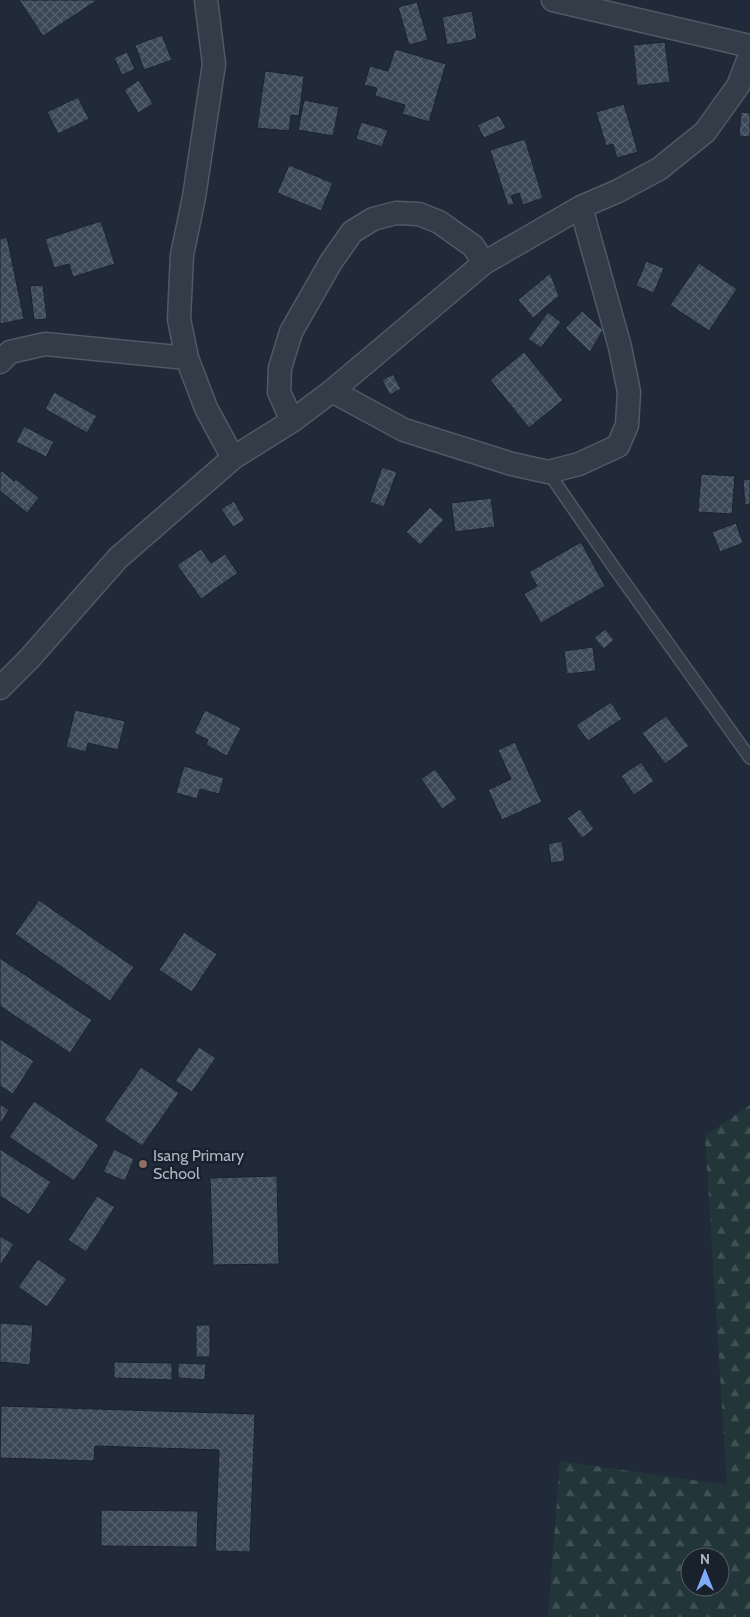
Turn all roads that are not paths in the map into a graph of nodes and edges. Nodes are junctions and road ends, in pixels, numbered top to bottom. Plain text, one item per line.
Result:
1 (206, 0) edge
2 (553, 0) edge
3 (750, 46) edge
4 (750, 55) edge
5 (581, 207) junction
6 (484, 263) junction
7 (187, 358) junction
8 (0, 362) edge
9 (332, 391) junction
10 (292, 421) junction
11 (233, 458) junction
12 (548, 472) junction
13 (0, 688) edge
14 (750, 758) edge

1 - 7 street
2 - 3 street
4 - 5 street
5 - 6 street
5 - 12 street
6 - 9 street
6 - 10 street
7 - 8 street
7 - 11 street
9 - 10 street
9 - 12 street
10 - 11 street
11 - 13 street
12 - 14 lane

